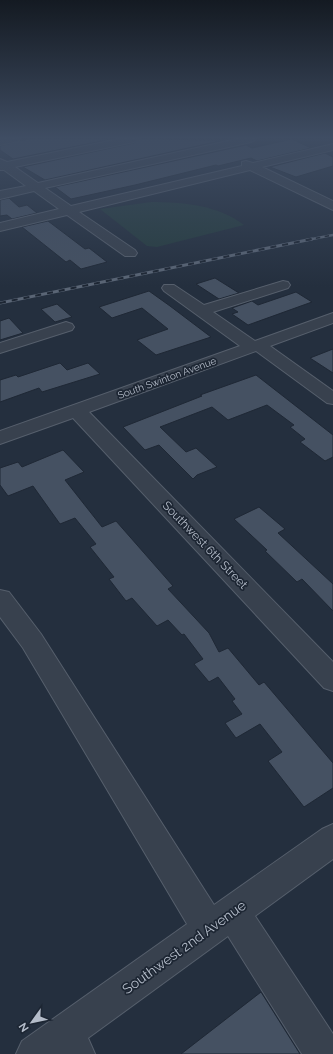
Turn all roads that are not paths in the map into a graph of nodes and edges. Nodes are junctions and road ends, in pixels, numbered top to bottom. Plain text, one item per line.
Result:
1 (30, 188) edge
2 (37, 188) edge
3 (160, 188) edge
4 (295, 188) edge
5 (0, 195) edge
6 (333, 206) edge
7 (68, 210) junction
8 (0, 227) edge
9 (130, 253) dead end
10 (283, 285) dead end
11 (169, 288) dead end
12 (201, 311) junction
13 (333, 318) edge
14 (66, 327) dead end
15 (255, 346) junction
16 (0, 348) edge
17 (333, 399) edge
18 (76, 410) junction
19 (0, 438) edge
20 (0, 599) edge
21 (333, 680) edge
22 (333, 840) edge
23 (221, 920) junction
24 (71, 1043) edge
25 (35, 1054) edge
26 (324, 1054) edge

1 - 5 street
2 - 7 street
3 - 7 street
4 - 6 street
7 - 8 street
7 - 9 street
10 - 12 street
11 - 12 street
12 - 15 street
13 - 15 street, South Swinton Avenue
14 - 16 street
15 - 17 street
15 - 18 street, South Swinton Avenue
18 - 19 street, South Swinton Avenue
18 - 21 street, Southwest 6th Street
20 - 23 street
22 - 23 street, Southwest 2nd Avenue
23 - 24 street, Southwest 2nd Avenue
23 - 26 street
24 - 25 street, Southwest 2nd Avenue

